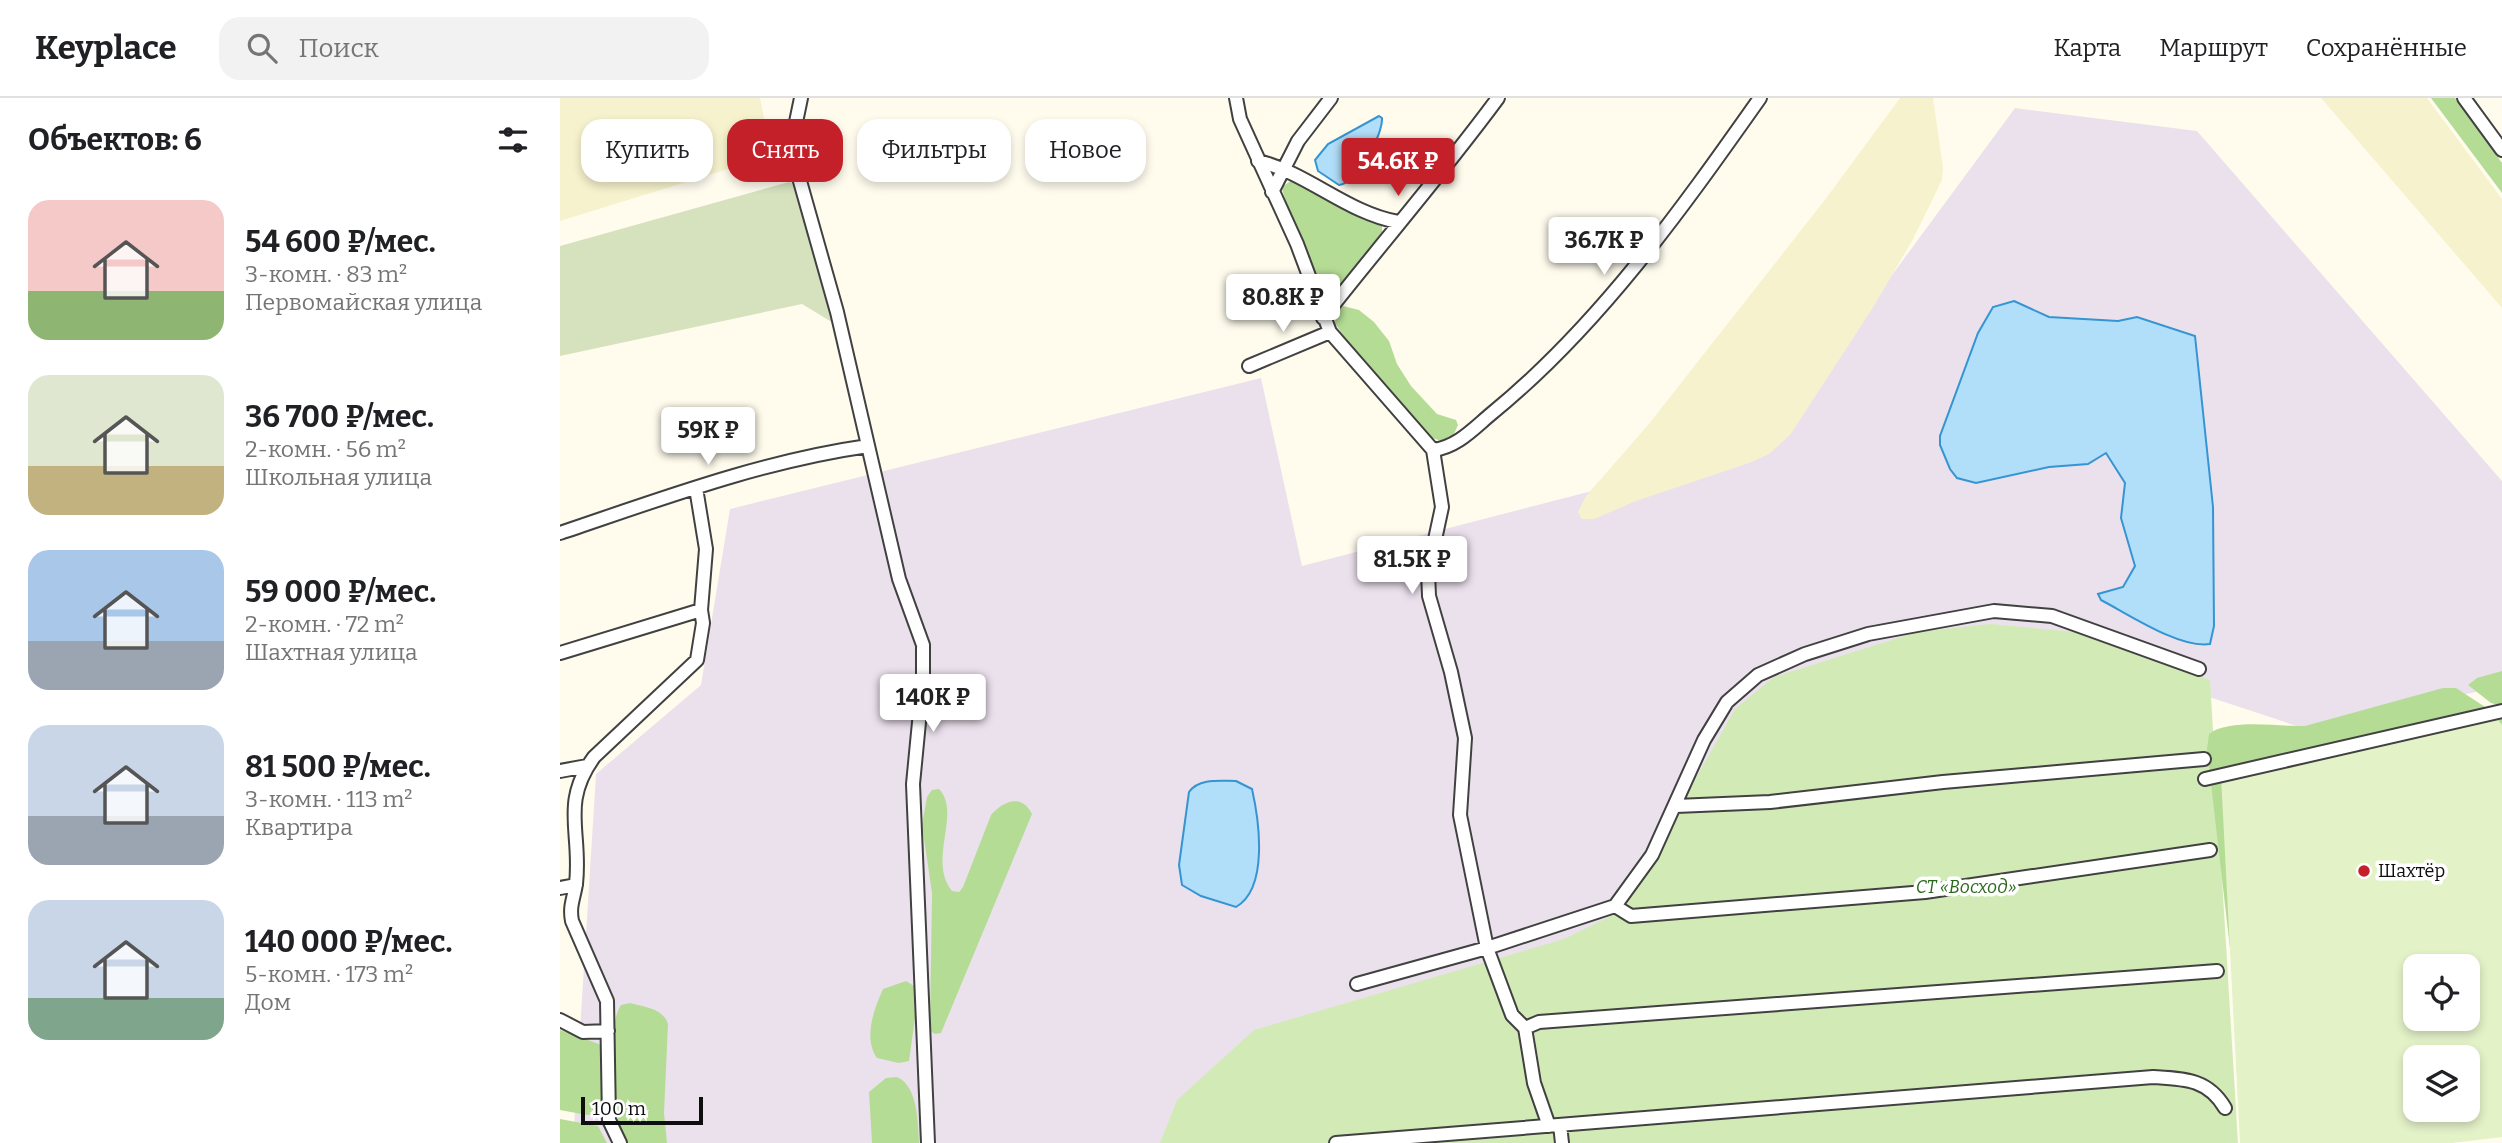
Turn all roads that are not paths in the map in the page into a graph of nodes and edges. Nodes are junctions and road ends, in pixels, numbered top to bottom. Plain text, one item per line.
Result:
1 (802, 98) edge
2 (1236, 98) edge
3 (1331, 98) edge
4 (1498, 98) edge
5 (1760, 98) edge
6 (2464, 98) edge
7 (2502, 150) edge
8 (1258, 161) junction
9 (1284, 167) junction
10 (1272, 192) junction
11 (1398, 222) junction
12 (1324, 318) junction
13 (1330, 332) junction
14 (1249, 366) dead end
15 (868, 446) junction
16 (1433, 450) junction
17 (696, 488) junction
18 (560, 533) edge
19 (701, 610) junction
20 (560, 653) edge
21 (2199, 669) dead end
22 (2502, 711) edge
23 (2204, 759) dead end
24 (587, 766) junction
25 (560, 771) edge
26 (2205, 779) dead end
27 (1676, 806) junction
28 (2210, 850) dead end
29 (576, 886) junction
30 (560, 888) edge
31 (1615, 906) junction
32 (1487, 948) junction
33 (2217, 971) dead end
34 (1357, 984) dead end
35 (560, 1020) edge
36 (1525, 1028) junction
37 (608, 1031) junction
38 (2225, 1108) dead end
39 (1554, 1126) junction
40 (620, 1143) edge
41 (928, 1143) edge
42 (1336, 1143) edge
43 (1562, 1143) edge

1 - 15 street
2 - 8 street
3 - 9 street
4 - 11 street
5 - 16 street
6 - 7 street
8 - 9 street
8 - 10 street
9 - 10 street
9 - 11 street
10 - 12 street
11 - 12 street
12 - 13 street
13 - 14 street
13 - 16 street
15 - 17 street
15 - 41 street
16 - 32 street
17 - 18 street
17 - 19 street
19 - 20 street
19 - 24 street
21 - 27 street
22 - 26 street
23 - 27 street
24 - 25 street
24 - 29 street
27 - 31 street
28 - 31 street
29 - 30 street
29 - 37 street
31 - 32 street
32 - 34 street
32 - 36 street
33 - 36 street
35 - 37 street
36 - 39 street
37 - 40 street
38 - 39 street
39 - 42 street
39 - 43 street

